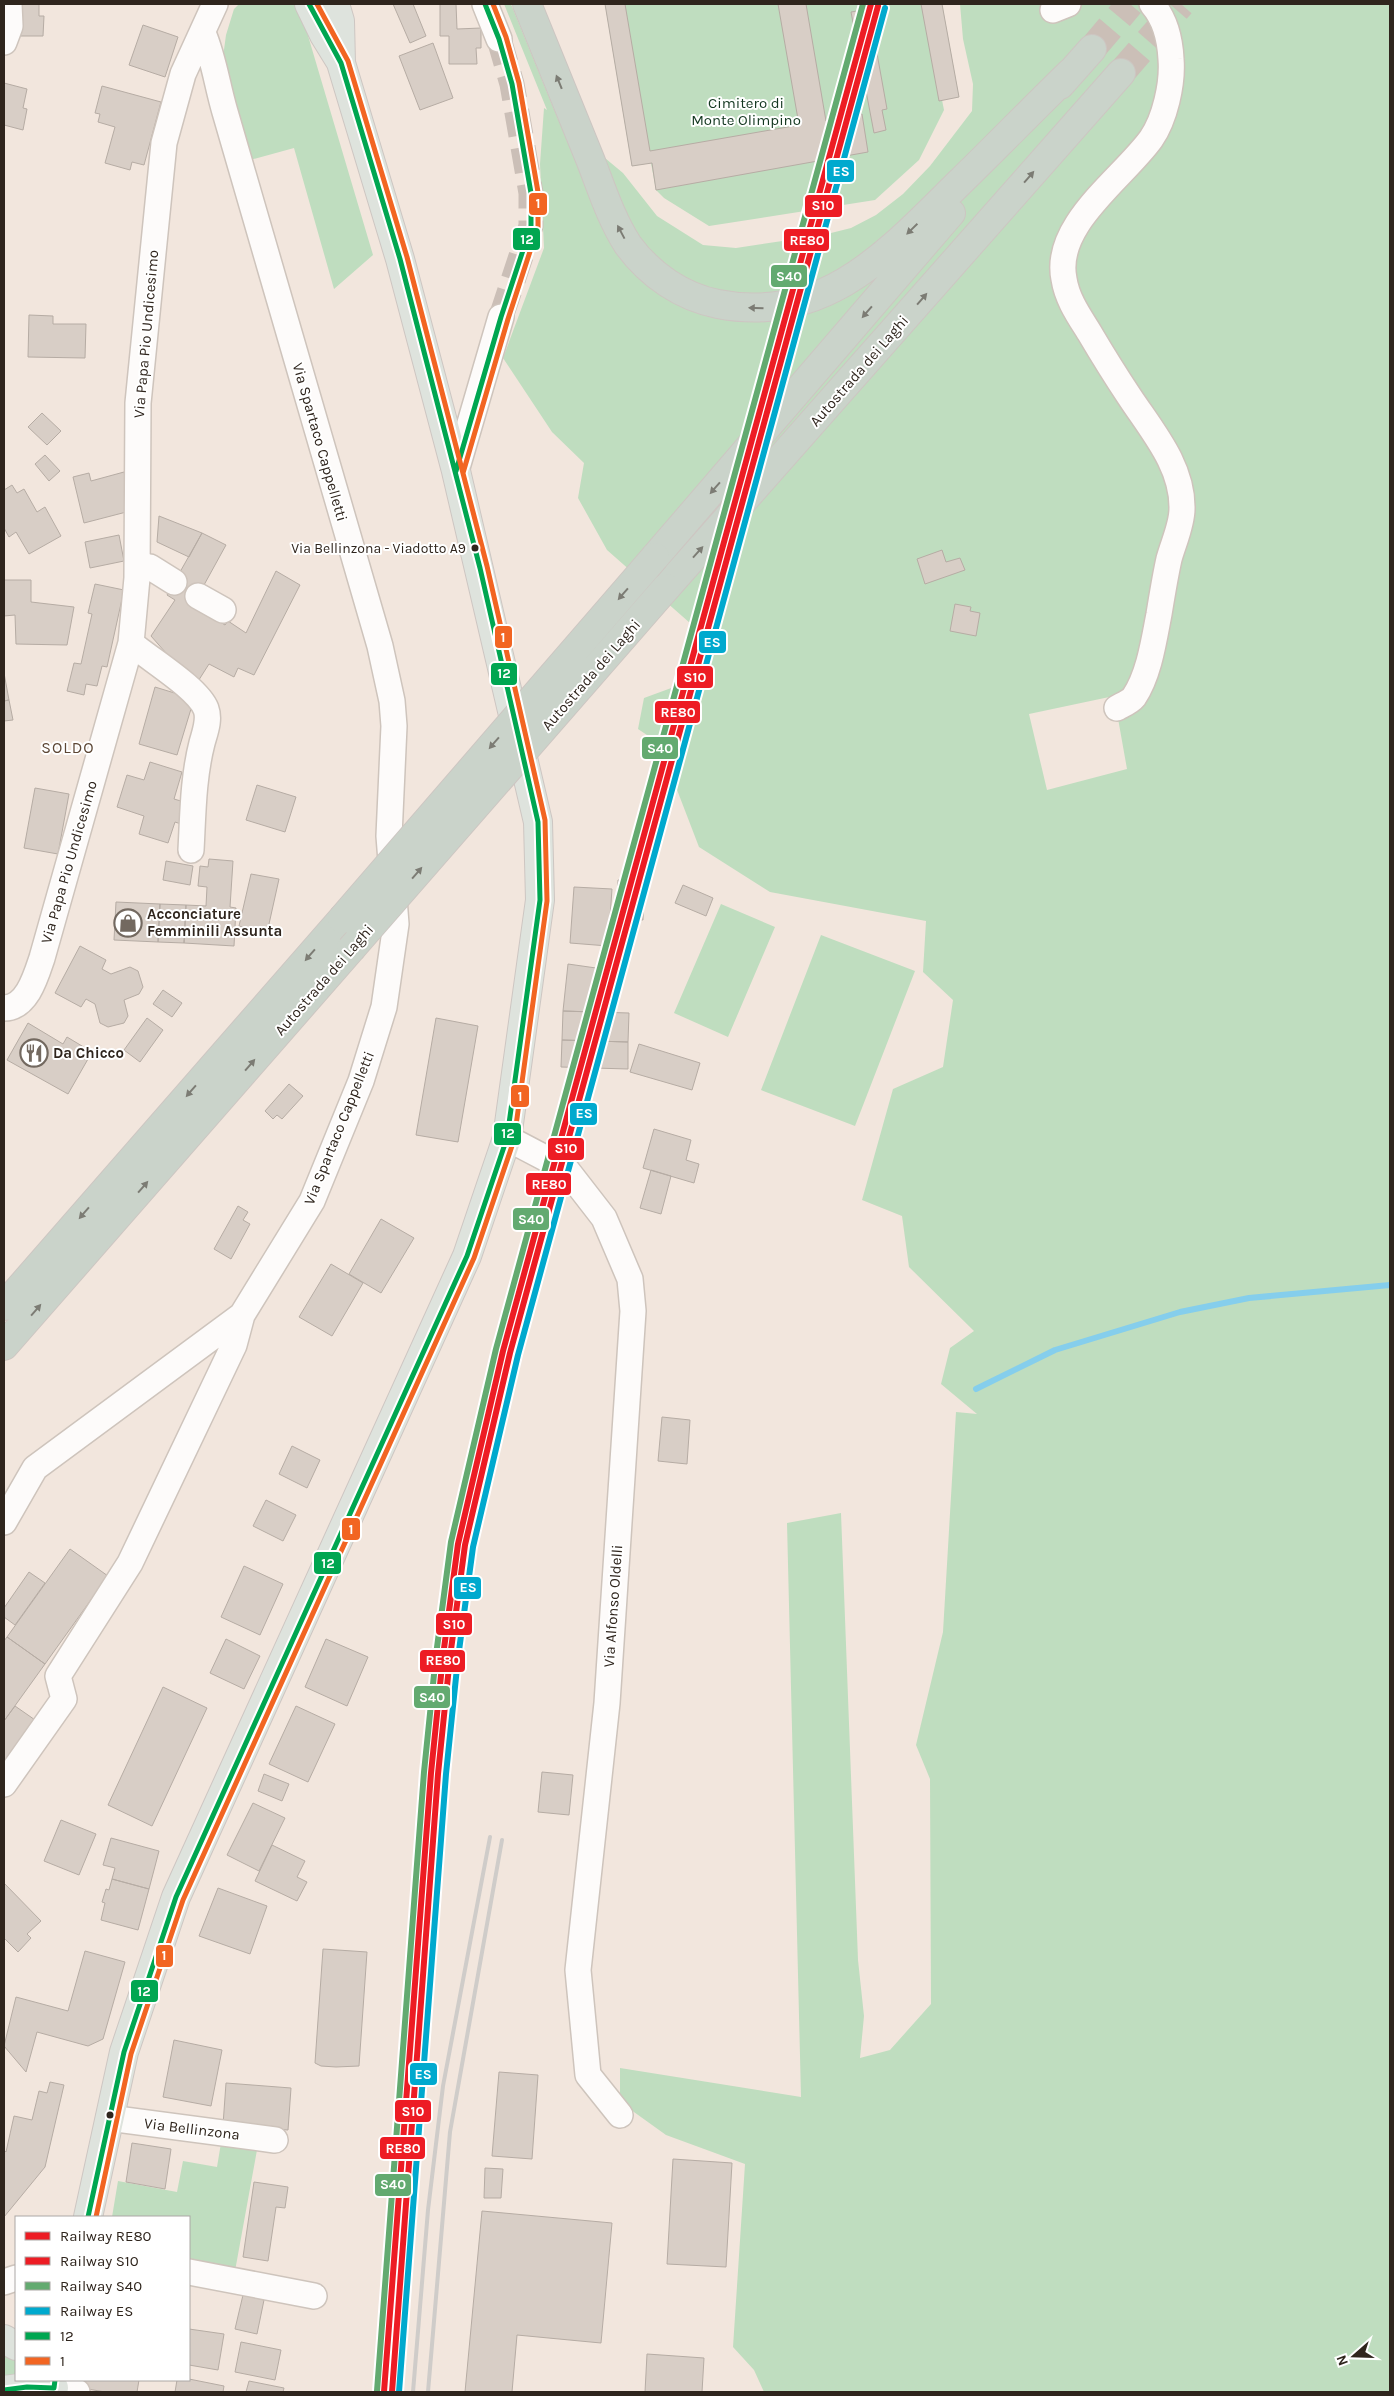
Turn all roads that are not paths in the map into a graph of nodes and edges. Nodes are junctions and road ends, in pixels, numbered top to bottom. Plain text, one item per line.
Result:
1 (9, 4) edge
2 (215, 4) edge
3 (228, 4) edge
4 (309, 4) edge
5 (335, 4) edge
6 (485, 4) edge
7 (527, 4) edge
8 (1152, 4) edge
9 (203, 33) junction
10 (499, 39) tunnel mouth
11 (4, 42) edge
12 (1092, 49) tunnel mouth
13 (341, 62) junction
14 (1071, 72) junction
15 (1121, 73) tunnel mouth
16 (500, 317) tunnel mouth
17 (456, 471) junction
18 (150, 567) dead end
19 (174, 582) dead end
20 (198, 596) dead end
21 (223, 610) dead end
22 (131, 643) junction
23 (1117, 708) dead end
24 (191, 850) dead end
25 (4, 1008) edge
26 (508, 1138) junction
27 (4, 1306) edge
28 (242, 1315) junction
29 (4, 1346) edge
30 (4, 1522) edge
31 (4, 1784) edge
32 (620, 2115) dead end
33 (108, 2118) junction
34 (275, 2140) dead end
35 (88, 2216) edge
36 (190, 2272) edge
37 (314, 2296) dead end
38 (15, 2331) edge
39 (4, 2337) edge
40 (15, 2345) edge
41 (58, 2386) edge
42 (4, 2390) edge

1 - 11 street
2 - 9 street, Via Papa Pio Undicesimo
3 - 9 street, Via Papa Pio Undicesimo
4 - 13 main road
5 - 13 main road
6 - 10 street
14 -> 7 highway
8 - 23 street
9 - 22 street, Via Papa Pio Undicesimo
9 - 28 street, Via Spartaco Cappelletti
12 - 14 highway, Autostrada dei Laghi
13 - 17 main road
14 -> 27 highway, Autostrada dei Laghi, bridge
29 -> 15 highway, Autostrada dei Laghi, bridge
16 - 17 street
17 - 26 main road
18 - 19 street
20 - 21 street
22 - 24 street
22 - 25 street, Via Papa Pio Undicesimo
26 - 32 street, Via Alfonso Oldelli
26 - 33 main road
28 - 30 street, Via Spartaco Cappelletti
28 - 31 street
33 - 34 street, Via Bellinzona
33 - 35 main road
36 - 37 street
38 - 39 main road
39 - 40 main road
41 - 42 main road

